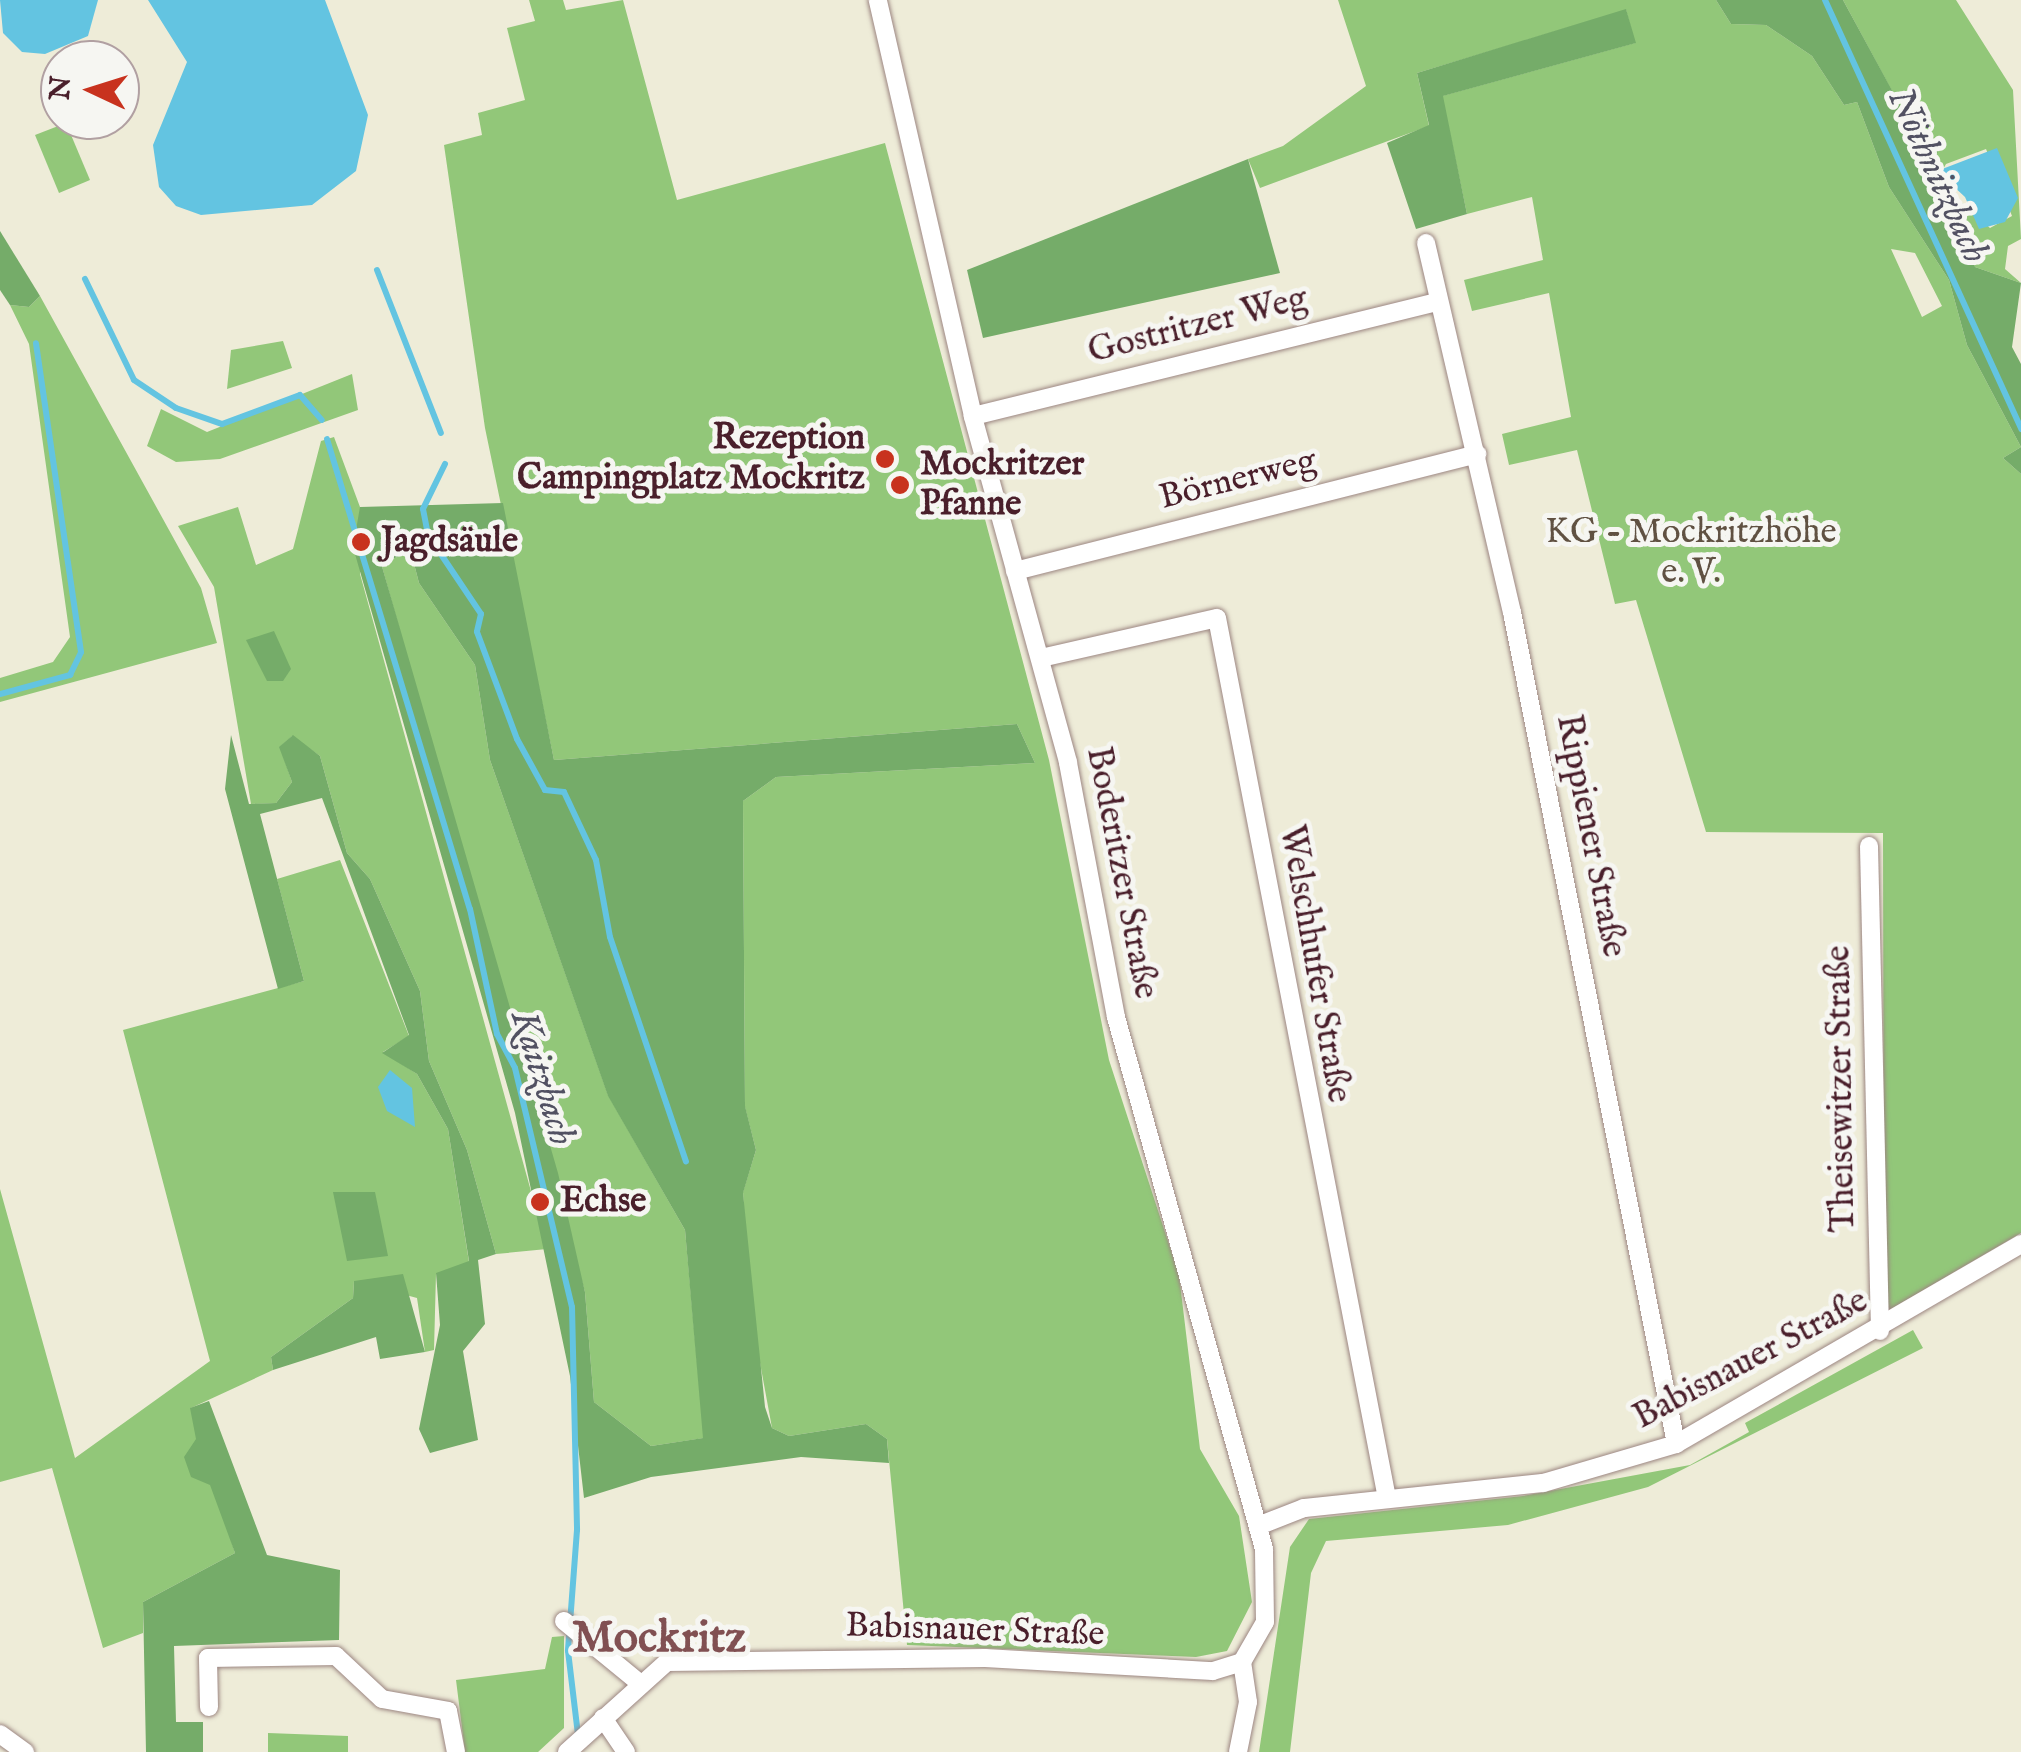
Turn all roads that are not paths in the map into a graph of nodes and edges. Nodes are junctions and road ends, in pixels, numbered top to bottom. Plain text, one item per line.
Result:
1 (878, 0) edge
2 (1426, 243) dead end
3 (1438, 302) junction
4 (973, 416) junction
5 (1478, 454) junction
6 (1015, 570) junction
7 (1041, 658) junction
8 (1868, 846) dead end
9 (2021, 1244) edge
10 (1880, 1331) junction
11 (1676, 1444) junction
12 (1387, 1498) junction
13 (1258, 1526) junction
14 (570, 1628) dead end
15 (1242, 1662) junction
16 (637, 1681) junction
17 (209, 1707) dead end
18 (603, 1718) junction
19 (0, 1734) edge
20 (24, 1752) edge
21 (456, 1752) edge
22 (567, 1752) edge
23 (626, 1752) edge
24 (1238, 1752) edge

1 - 4 street, Boderitzer Straße
2 - 3 street, Rippiener Straße
3 - 4 street, Gostritzer Weg
3 - 5 street, Rippiener Straße
4 - 6 street, Boderitzer Straße
5 - 6 street, Börnerweg
5 - 11 street, Rippiener Straße
6 - 7 street, Boderitzer Straße
7 - 12 street, Welschhufer Straße
7 - 13 street, Boderitzer Straße
8 - 10 street, Theisewitzer Straße
9 - 10 street, Babisnauer Straße
10 - 11 street, Babisnauer Straße
11 - 12 street, Babisnauer Straße
12 - 13 street, Babisnauer Straße
13 - 15 street, Boderitzer Straße
14 - 16 street
15 - 16 street, Babisnauer Straße
15 - 24 street
16 - 18 street
17 - 21 street
18 - 22 street
18 - 23 street
19 - 20 street

